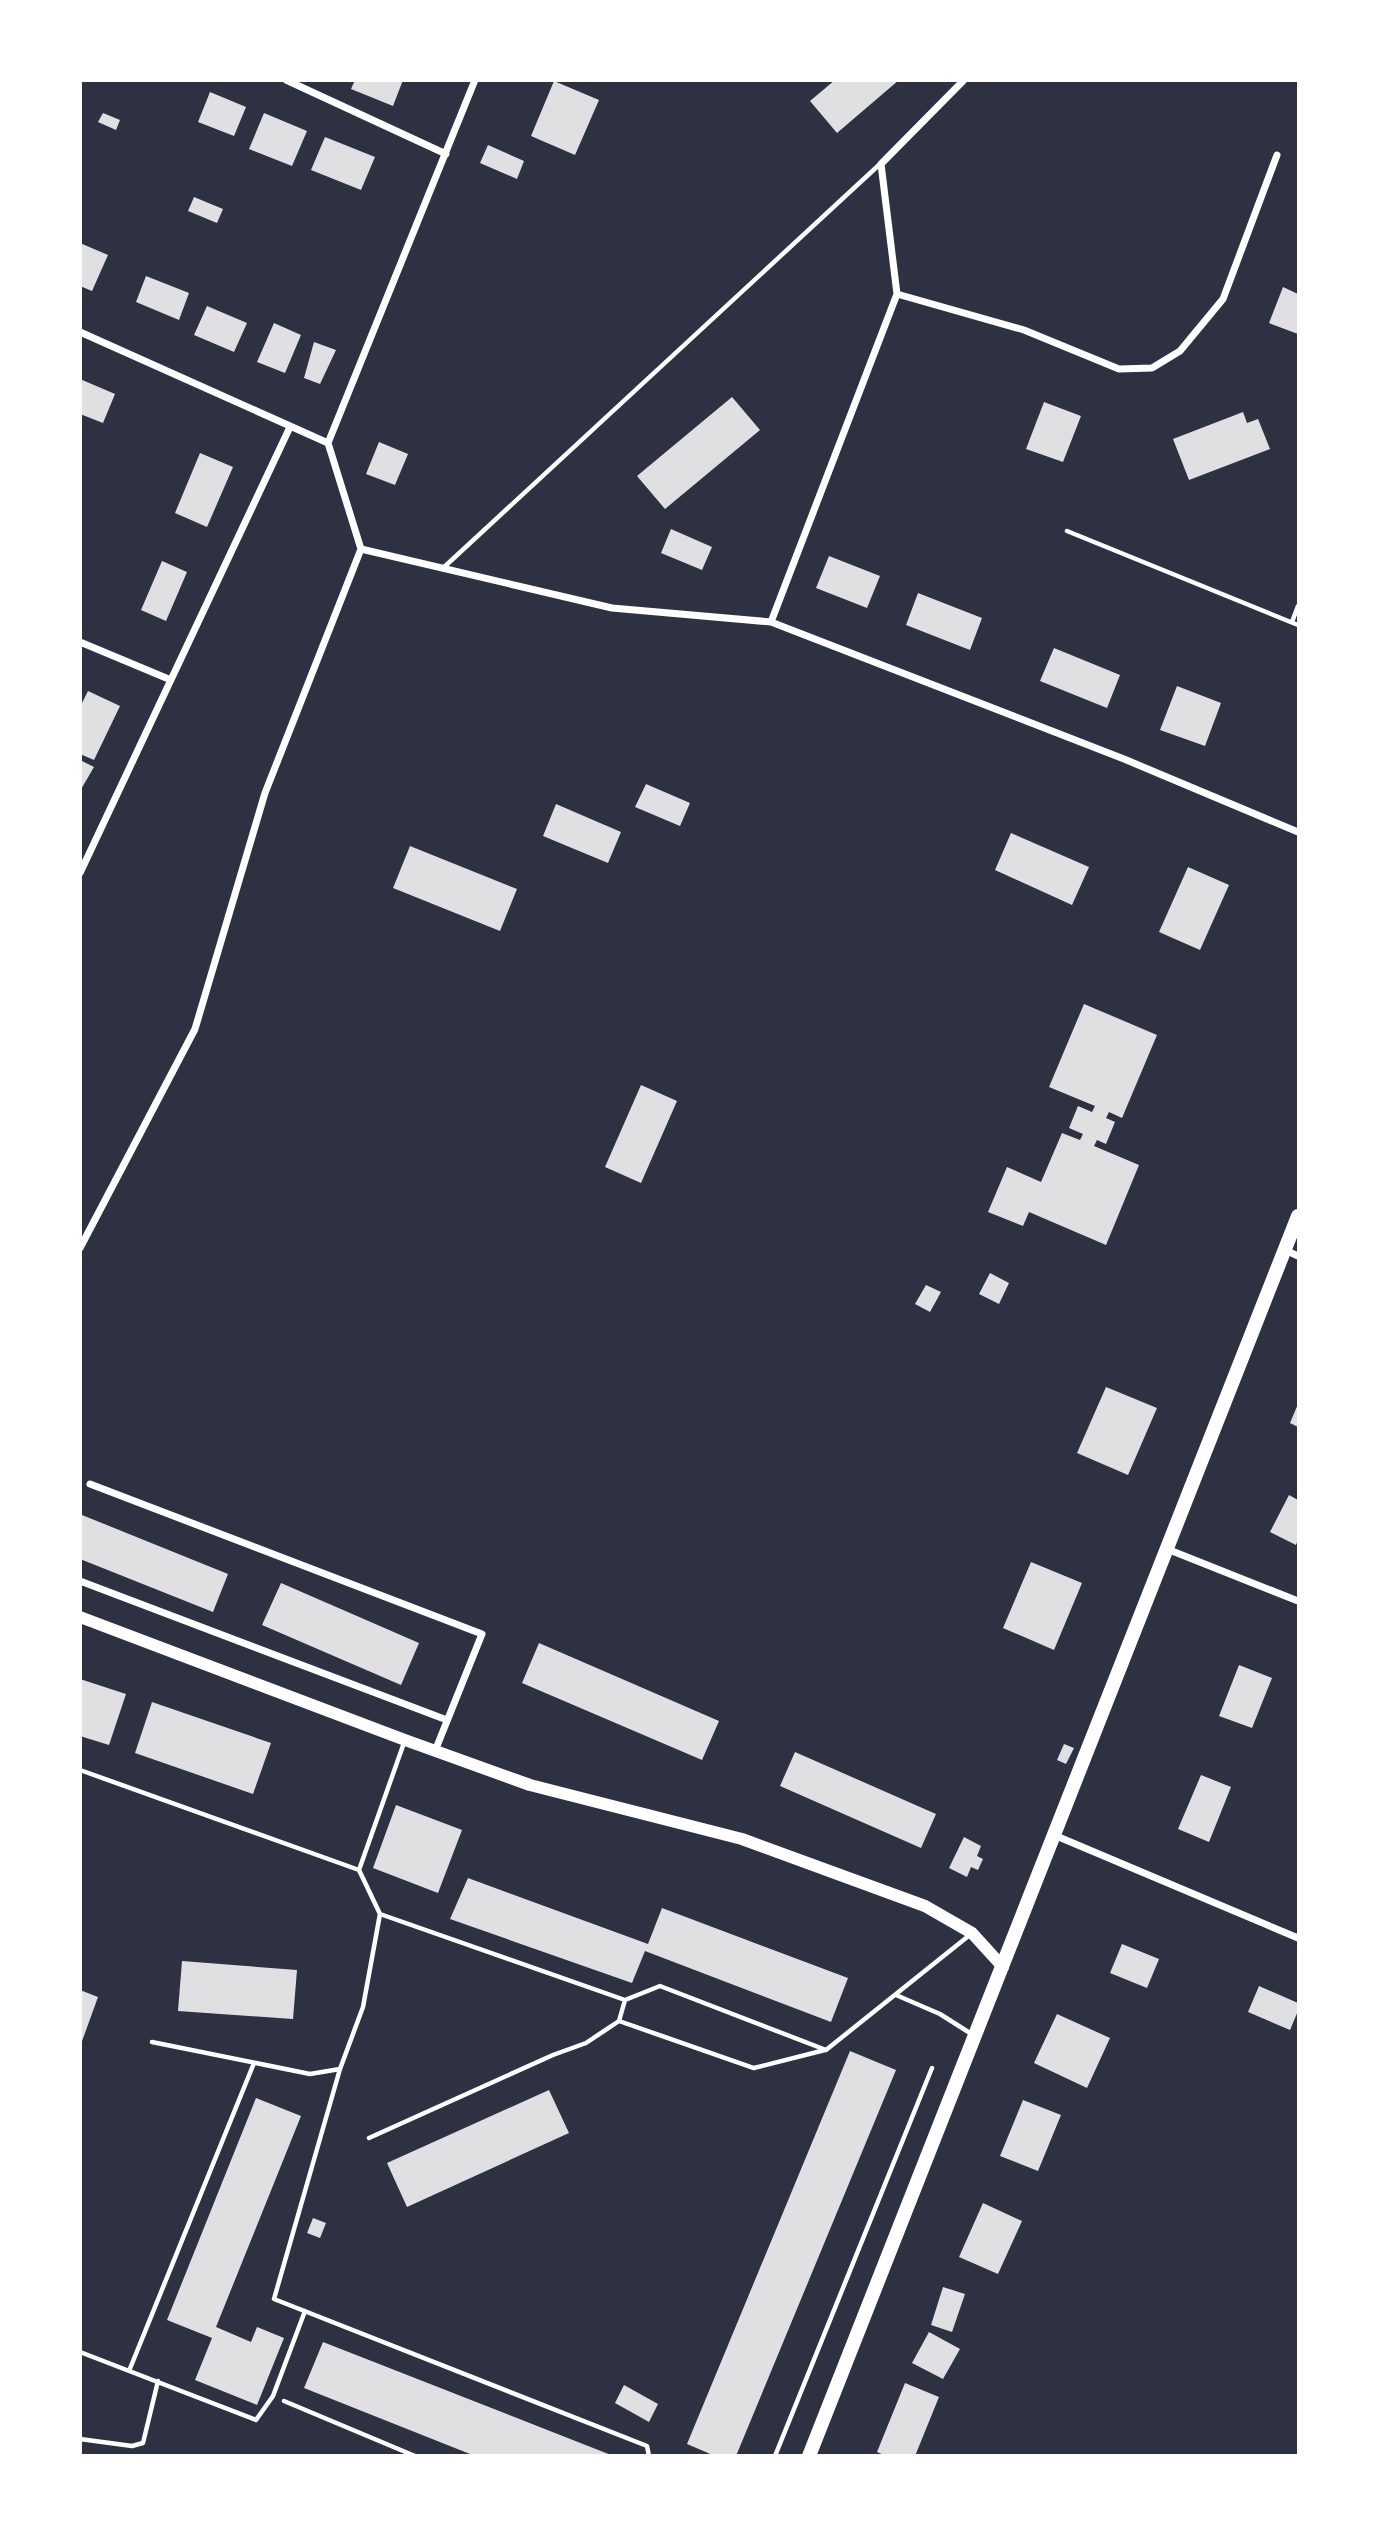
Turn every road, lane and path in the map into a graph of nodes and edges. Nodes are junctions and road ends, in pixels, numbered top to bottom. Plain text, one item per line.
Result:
1 (286, 80) edge
2 (475, 80) edge
3 (963, 81) edge
4 (446, 154) junction
5 (1277, 155) dead end
6 (881, 163) junction
7 (897, 294) junction
8 (80, 332) edge
9 (290, 427) junction
10 (328, 443) junction
11 (1067, 531) dead end
12 (361, 549) junction
13 (442, 569) junction
14 (1298, 606) edge
15 (771, 622) junction
16 (1292, 622) junction
17 (1298, 625) edge
18 (80, 642) edge
19 (171, 680) junction
20 (1298, 832) edge
21 (80, 873) edge
22 (1298, 1216) edge
23 (80, 1248) edge
24 (1292, 1253) edge
25 (90, 1484) dead end
26 (1166, 1548) junction
27 (80, 1581) edge
28 (1298, 1601) edge
29 (80, 1617) edge
30 (447, 1720) junction
31 (405, 1740) junction
32 (435, 1751) junction
33 (80, 1770) edge
34 (1054, 1834) junction
35 (359, 1870) junction
36 (380, 1914) junction
37 (972, 1933) junction
38 (1298, 1938) edge
39 (1003, 1967) junction
40 (896, 1995) junction
41 (625, 2000) junction
42 (619, 2021) junction
43 (976, 2037) junction
44 (152, 2042) dead end
45 (826, 2050) junction
46 (254, 2063) junction
47 (932, 2068) dead end
48 (340, 2069) junction
49 (369, 2138) dead end
50 (305, 2311) junction
51 (80, 2352) edge
52 (129, 2371) junction
53 (158, 2381) junction
54 (273, 2396) junction
55 (80, 2439) edge
56 (415, 2455) edge
57 (649, 2455) edge
58 (775, 2455) edge
59 (809, 2455) edge

1 - 4 street
2 - 4 street
3 - 6 street
4 - 10 street
5 - 7 street
6 - 7 street
6 - 13 lane
7 - 15 street
8 - 9 street
9 - 10 street
9 - 19 street
10 - 12 street
11 - 16 lane
12 - 13 street
12 - 23 street
13 - 15 street
14 - 16 lane
15 - 20 street
16 - 17 lane
18 - 19 street
19 - 21 street
22 - 24 main road
24 - 26 main road
25 - 30 street
26 - 28 street
26 - 34 main road
27 - 30 street
29 - 31 street
30 - 32 street
31 - 32 street
31 - 35 lane
32 - 37 street
33 - 35 lane
34 - 38 street
34 - 39 main road
35 - 36 lane
36 - 41 lane
36 - 48 lane
37 - 39 street
37 - 40 lane
39 - 43 main road
40 - 43 lane
40 - 45 lane
41 - 42 lane
41 - 45 lane
42 - 45 lane
42 - 49 lane
43 - 59 main road
44 - 46 lane
46 - 48 lane
46 - 52 lane
47 - 58 path
48 - 50 lane
50 - 54 lane
50 - 57 lane
51 - 52 lane
52 - 53 lane
53 - 54 lane
53 - 55 lane
54 - 56 path

